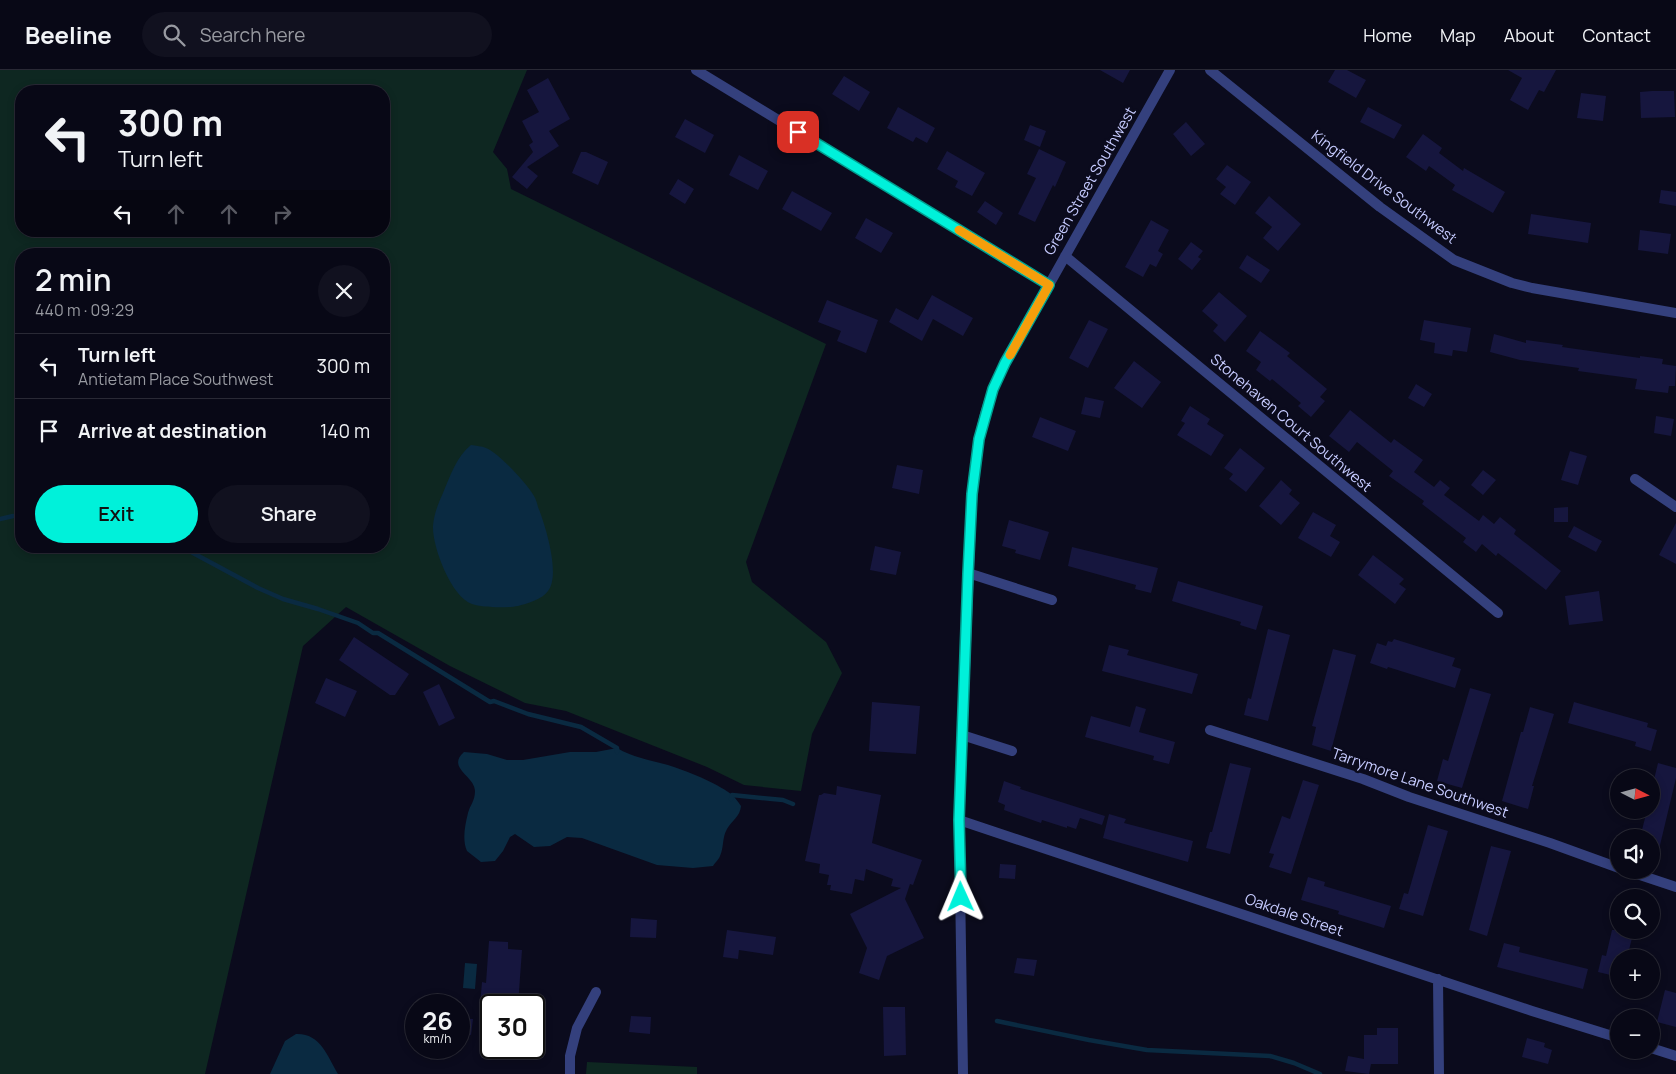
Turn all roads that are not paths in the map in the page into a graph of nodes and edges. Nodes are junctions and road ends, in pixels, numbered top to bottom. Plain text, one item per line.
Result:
1 (696, 70) edge
2 (1170, 70) edge
3 (1210, 70) edge
4 (1065, 256) junction
5 (1049, 285) junction
6 (1676, 313) edge
7 (1634, 478) dead end
8 (1676, 507) edge
9 (968, 574) junction
10 (1052, 600) dead end
11 (1498, 613) dead end
12 (1210, 730) dead end
13 (962, 735) junction
14 (1012, 751) dead end
15 (959, 820) junction
16 (1610, 865) edge
17 (1650, 879) edge
18 (1676, 888) edge
19 (1438, 979) junction
20 (596, 992) dead end
21 (1610, 1035) edge
22 (1660, 1051) edge
23 (1676, 1056) edge
24 (570, 1074) edge
25 (963, 1074) edge
26 (1439, 1074) edge

1 - 5 street
2 - 4 street, Green Street Southwest
3 - 6 street, Kingfield Drive Southwest
4 - 5 street, Green Street Southwest
4 - 11 street, Stonehaven Court Southwest
5 - 9 street, Green Street Southwest
7 - 8 street
9 - 10 street
9 - 13 street, Green Street Southwest
12 - 16 street, Tarrymore Lane Southwest
13 - 14 street
13 - 15 street, Green Street Southwest
15 - 19 street, Oakdale Street
15 - 25 street, Green Street Southwest
17 - 18 street
19 - 21 street, Oakdale Street
19 - 26 street
20 - 24 street
22 - 23 street

